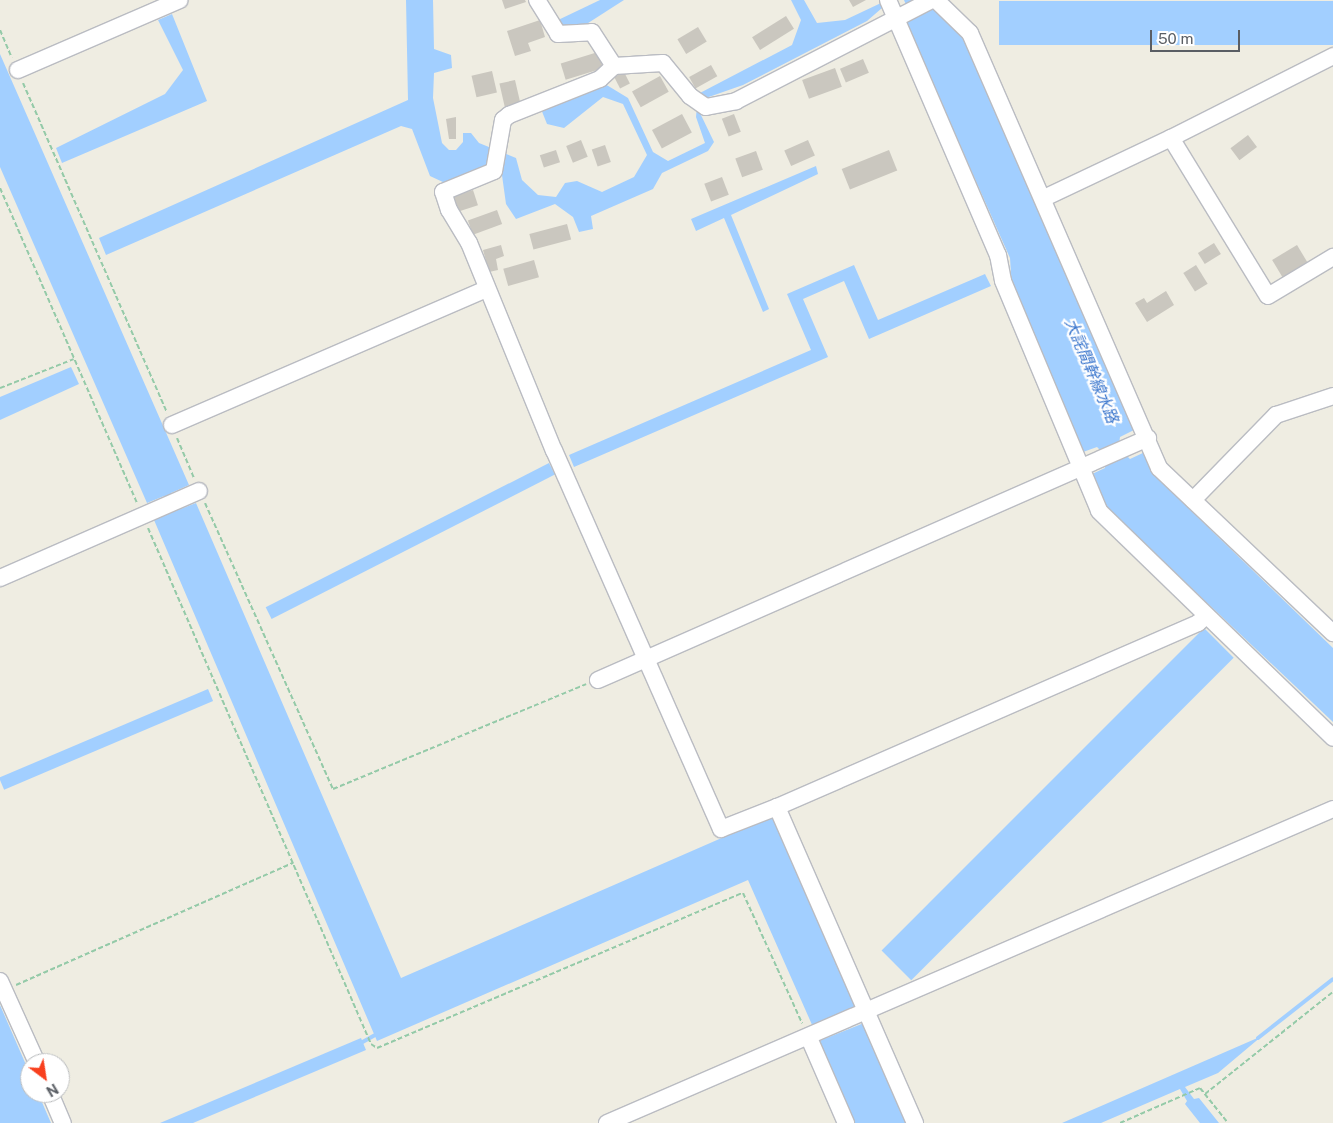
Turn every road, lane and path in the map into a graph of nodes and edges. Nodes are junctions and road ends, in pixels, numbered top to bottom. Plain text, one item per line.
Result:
1 (180, 0) edge
2 (537, 0) edge
3 (888, 0) edge
4 (932, 0) edge
5 (936, 0) edge
6 (900, 14) junction
7 (0, 30) edge
8 (1333, 56) edge
9 (614, 66) junction
10 (18, 70) junction
11 (1171, 138) junction
12 (0, 188) edge
13 (1044, 198) junction
14 (1333, 257) edge
15 (487, 289) junction
16 (75, 358) junction
17 (0, 388) edge
18 (1333, 396) edge
19 (172, 425) junction
20 (1148, 438) junction
21 (1080, 468) junction
22 (199, 491) junction
23 (1193, 500) junction
24 (142, 514) junction
25 (0, 578) edge
26 (1206, 616) junction
27 (1333, 633) edge
28 (645, 656) junction
29 (598, 680) joint
30 (1333, 738) edge
31 (777, 807) junction
32 (1333, 809) edge
33 (293, 863) junction
34 (2, 985) edge
35 (1333, 992) edge
36 (867, 1012) junction
37 (809, 1038) junction
38 (32, 1053) edge
39 (1205, 1094) junction
40 (54, 1103) edge
41 (63, 1123) edge
42 (607, 1123) edge
43 (846, 1123) edge
44 (915, 1123) edge
45 (1120, 1123) edge
46 (1228, 1123) edge

1 - 10 street
2 - 9 street
3 - 6 street
4 - 6 street
5 - 13 street
6 - 9 street
6 - 21 street
7 - 10 path
8 - 11 street
9 - 15 street
10 - 19 path
11 - 13 street
11 - 14 street
12 - 16 path
13 - 20 street
15 - 19 street
15 - 28 street
16 - 17 path
16 - 24 path
18 - 23 street
19 - 22 path
20 - 21 street
20 - 23 street
21 - 26 street
21 - 28 street
22 - 24 street
22 - 29 path
23 - 27 street
24 - 25 street
24 - 33 path
26 - 30 street
26 - 31 street
28 - 29 street
28 - 31 street
31 - 36 street
32 - 36 street
33 - 34 path
33 - 37 path
34 - 38 street
35 - 39 path
36 - 37 street
36 - 44 street
37 - 42 street
37 - 43 street
39 - 45 path
39 - 46 path
40 - 41 street

